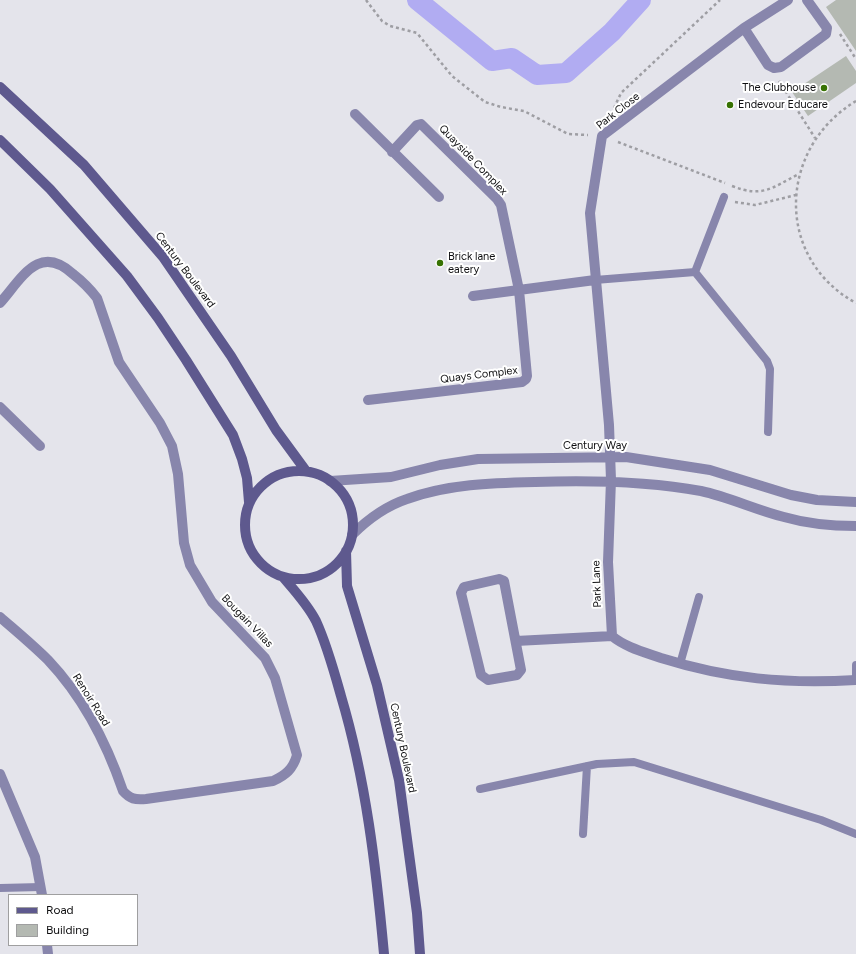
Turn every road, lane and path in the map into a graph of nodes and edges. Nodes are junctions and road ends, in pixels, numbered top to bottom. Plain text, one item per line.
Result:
1 (366, 0) edge
2 (720, 0) edge
3 (788, 0) edge
4 (807, 0) edge
5 (744, 28) junction
6 (768, 65) junction
7 (0, 87) edge
8 (856, 101) edge
9 (355, 114) dead end
10 (602, 136) junction
11 (815, 138) junction
12 (0, 140) edge
13 (392, 152) junction
14 (799, 174) junction
15 (796, 195) junction
16 (439, 197) dead end
17 (724, 197) joint
18 (696, 272) junction
19 (595, 280) junction
20 (519, 290) junction
21 (473, 296) dead end
22 (0, 303) edge
23 (856, 303) edge
24 (368, 400) dead end
25 (0, 407) edge
26 (768, 432) dead end
27 (40, 446) dead end
28 (611, 457) junction
29 (306, 471) junction
30 (611, 480) junction
31 (330, 481) junction
32 (249, 502) junction
33 (856, 502) edge
34 (856, 526) edge
35 (352, 535) junction
36 (346, 551) junction
37 (284, 577) junction
38 (699, 597) dead end
39 (0, 617) edge
40 (612, 636) junction
41 (516, 641) junction
42 (680, 664) junction
43 (856, 665) edge
44 (856, 680) edge
45 (587, 766) junction
46 (0, 774) edge
47 (480, 789) dead end
48 (146, 799) joint
49 (583, 834) dead end
50 (856, 834) edge
51 (0, 888) edge
52 (41, 891) edge
53 (384, 954) edge
54 (420, 954) edge

1 - 10 path
2 - 10 path
3 - 5 street, Park Close
4 - 6 street
5 - 6 street
5 - 10 street, Park Close
6 - 11 path
7 - 29 main road, Century Boulevard
8 - 11 path
9 - 13 street
10 - 14 path
10 - 19 street, Park Close
11 - 14 path
12 - 32 main road
13 - 16 street
13 - 20 street, Quayside Complex
14 - 15 path
15 - 17 path
15 - 23 path
17 - 18 lane
18 - 19 lane
18 - 26 lane
19 - 20 street
19 - 28 street, Park Lane
20 - 21 street
20 - 24 street, Quays Complex
22 - 48 street, Bougain Villas
25 - 27 street
28 - 30 street, Park Lane
28 - 31 street, Century Way
28 - 33 street, Century Way
29 - 31 main road
29 - 32 main road
30 - 34 street
30 - 35 street
30 - 40 street, Park Lane
31 - 35 main road
32 - 37 main road
35 - 36 main road
36 - 37 main road
36 - 54 main road, Century Boulevard
37 - 53 main road
38 - 42 lane
39 - 48 street, Renoir Road
40 - 41 street
40 - 42 street
41 - 41 street
42 - 44 street
43 - 44 lane
45 - 47 lane
45 - 49 lane
45 - 50 lane
46 - 52 street
51 - 52 lane

